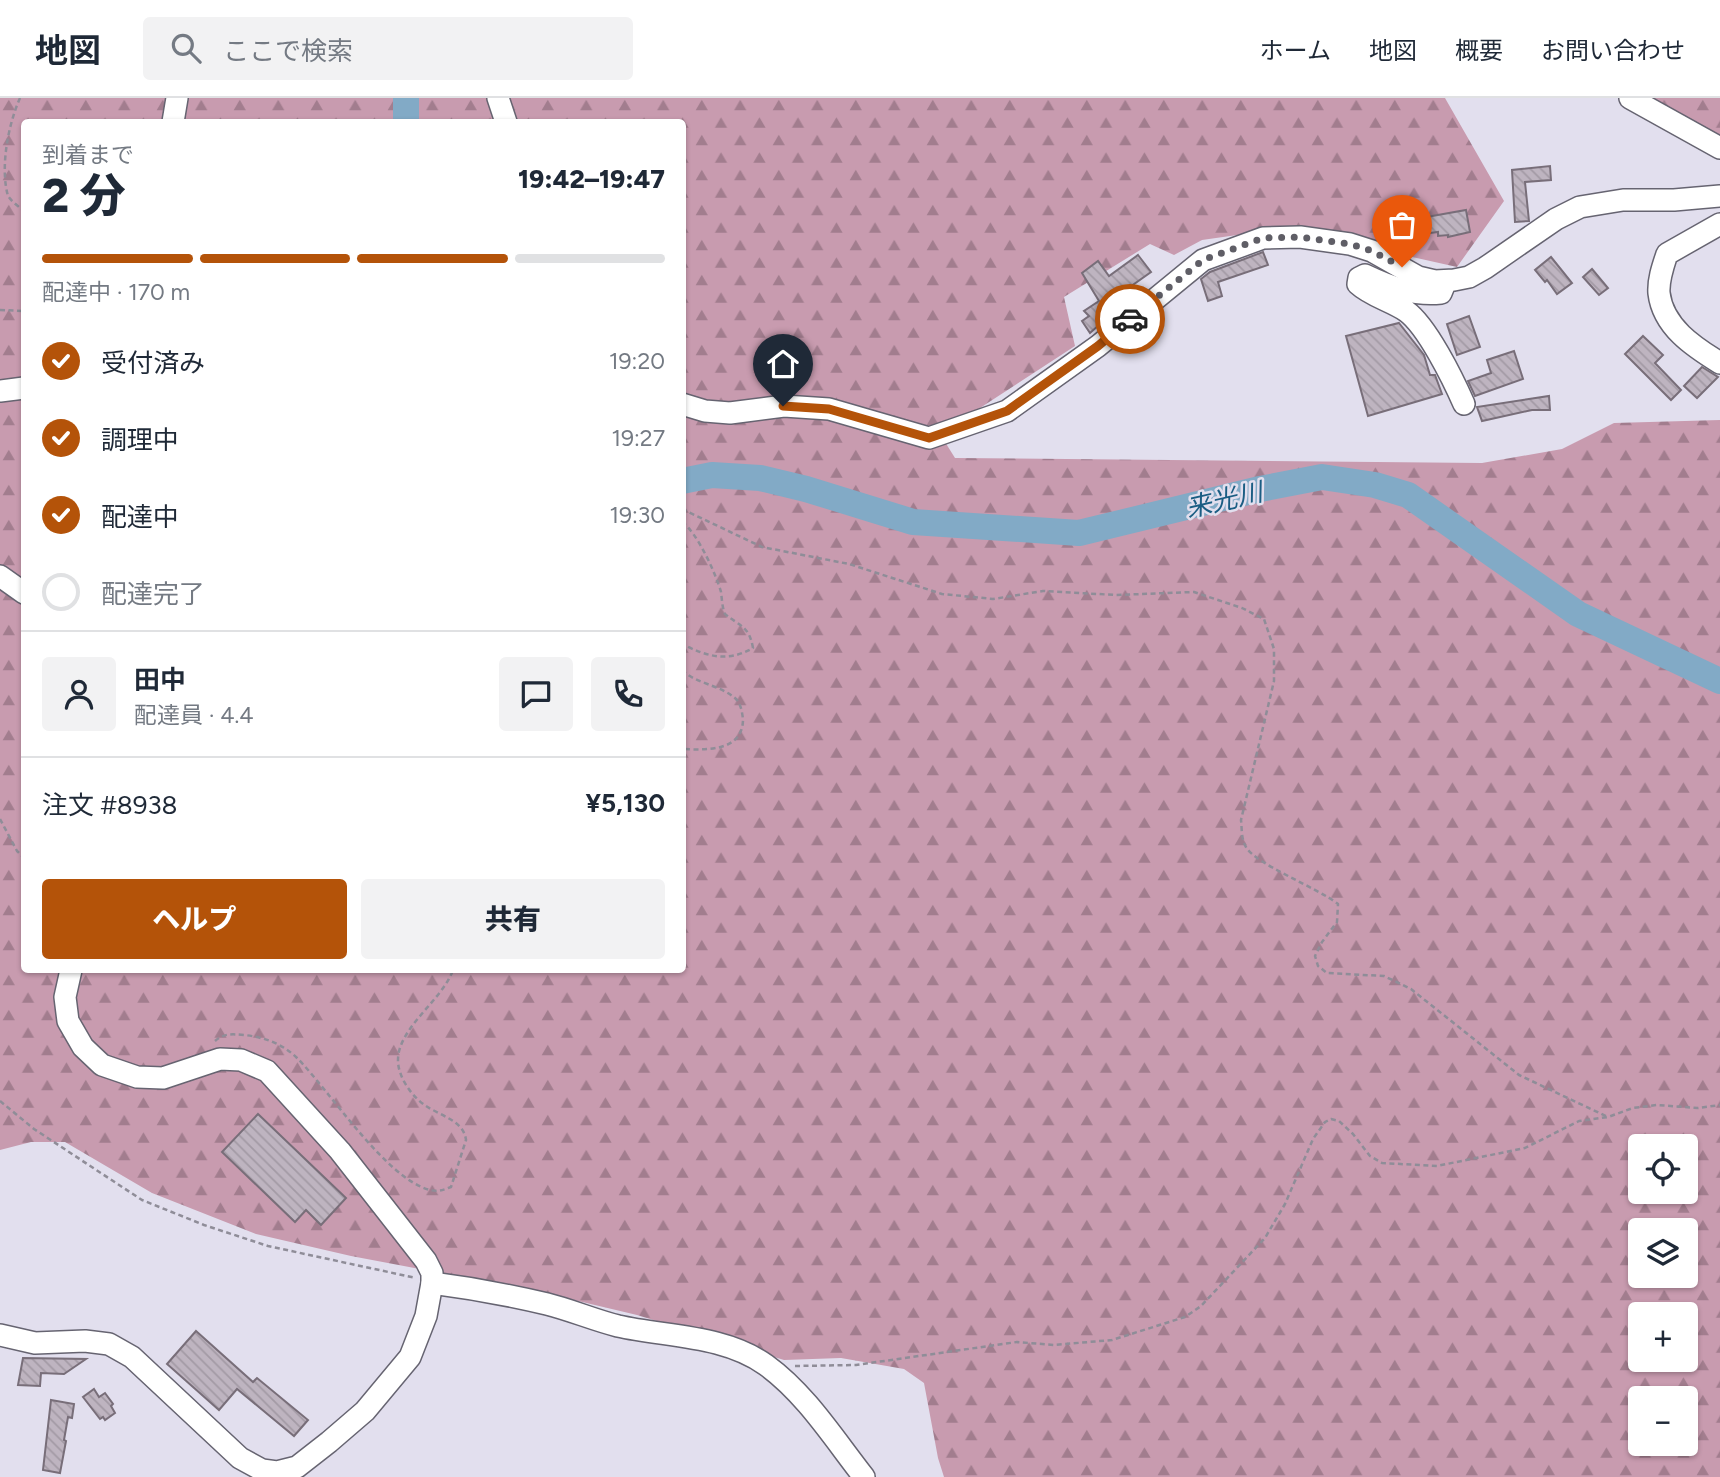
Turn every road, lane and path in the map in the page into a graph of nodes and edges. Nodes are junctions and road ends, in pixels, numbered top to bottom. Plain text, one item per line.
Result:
1 (20, 98) edge
2 (177, 98) edge
3 (498, 98) edge
4 (1630, 98) edge
5 (174, 119) edge
6 (505, 119) edge
7 (1720, 148) edge
8 (1720, 196) edge
9 (21, 208) edge
10 (1720, 224) edge
11 (1446, 281) junction
12 (0, 310) edge
13 (21, 311) edge
14 (1720, 363) edge
15 (21, 388) edge
16 (0, 391) edge
17 (1464, 404) dead end
18 (686, 405) edge
19 (686, 511) edge
20 (686, 525) edge
21 (0, 576) edge
22 (21, 591) edge
23 (686, 646) edge
24 (686, 674) edge
25 (686, 749) edge
26 (0, 820) edge
27 (21, 855) edge
28 (70, 973) edge
29 (451, 973) edge
30 (202, 1066) junction
31 (0, 1101) edge
32 (1720, 1105) edge
33 (1608, 1116) junction
34 (432, 1283) junction
35 (0, 1335) edge
36 (764, 1364) junction
37 (864, 1477) edge

1 - 9 path
2 - 5 street
3 - 6 street
4 - 7 street
8 - 11 street
10 - 14 street
11 - 17 street
11 - 18 street
12 - 13 path
15 - 16 street
19 - 33 path
20 - 23 path
21 - 22 street
24 - 25 path
26 - 27 path
28 - 30 street
29 - 30 path
30 - 34 street
31 - 34 path
32 - 33 path
33 - 36 path
34 - 35 street
34 - 36 street
36 - 37 street

